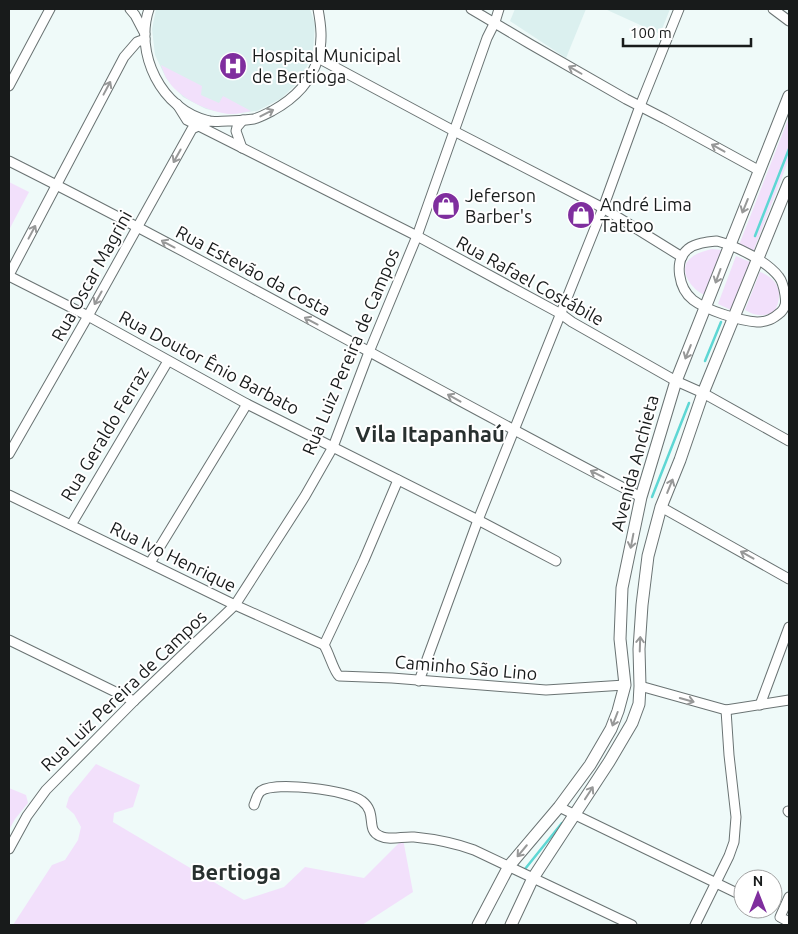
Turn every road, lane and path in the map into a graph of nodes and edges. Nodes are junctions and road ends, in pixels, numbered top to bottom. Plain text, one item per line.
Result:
1 (50, 9) edge
2 (130, 9) edge
3 (149, 9) edge
4 (318, 9) edge
5 (471, 9) edge
6 (499, 9) edge
7 (679, 9) edge
8 (773, 9) edge
9 (789, 21) edge
10 (495, 22) junction
11 (145, 37) junction
12 (318, 58) junction
13 (9, 86) edge
14 (789, 96) edge
15 (177, 104) junction
16 (640, 106) junction
17 (244, 120) junction
18 (208, 121) junction
19 (199, 126) junction
20 (454, 131) junction
21 (242, 148) junction
22 (9, 161) edge
23 (760, 171) junction
24 (57, 185) junction
25 (789, 186) edge
26 (603, 208) junction
27 (138, 228) junction
28 (417, 236) junction
29 (730, 245) junction
30 (682, 257) junction
31 (758, 260) junction
32 (9, 275) edge
33 (707, 307) junction
34 (787, 310) edge
35 (561, 314) junction
36 (88, 316) junction
37 (734, 317) junction
38 (369, 352) junction
39 (168, 361) junction
40 (676, 381) junction
41 (703, 393) junction
42 (247, 404) junction
43 (514, 431) junction
44 (789, 441) edge
45 (333, 447) junction
46 (9, 454) edge
47 (398, 480) junction
48 (9, 495) edge
49 (641, 497) junction
50 (661, 508) junction
51 (478, 520) junction
52 (70, 525) junction
53 (556, 561) dead end
54 (150, 563) junction
55 (789, 579) edge
56 (235, 605) junction
57 (789, 627) edge
58 (9, 640) edge
59 (324, 645) junction
60 (419, 681) junction
61 (625, 685) junction
62 (640, 686) junction
63 (789, 700) edge
64 (134, 701) junction
65 (760, 705) junction
66 (726, 710) junction
67 (254, 805) dead end
68 (559, 807) junction
69 (575, 815) junction
70 (9, 849) edge
71 (509, 866) junction
72 (533, 878) junction
73 (715, 883) junction
74 (733, 891) edge
75 (789, 897) edge
76 (789, 922) edge
77 (478, 925) edge
78 (511, 925) edge
79 (632, 925) edge
80 (695, 925) edge

1 - 13 street
2 - 11 street
3 - 11 street
4 - 12 street
5 - 10 street
6 - 10 street, Rua Luiz Pereira de Campos
7 - 16 street
8 - 9 street
16 -> 10 street
10 - 20 street, Rua Luiz Pereira de Campos
11 - 15 street
24 -> 11 street
17 -> 12 street
12 - 20 street
14 - 23 main road, Avenida Anchieta
15 - 18 street
15 - 19 street, Rua Rafael Costábile
23 -> 16 street
16 - 26 street
17 - 18 street
17 - 21 street
18 - 19 street, Rua Oscar Magrini
19 - 21 street, Rua Rafael Costábile
19 -> 27 street, Rua Oscar Magrini
20 - 26 street
20 - 28 street, Rua Luiz Pereira de Campos
21 - 28 street, Rua Rafael Costábile
22 - 24 street, Rua Estevão da Costa
23 -> 29 main road, Avenida Anchieta
24 - 27 street, Rua Estevão da Costa
32 -> 24 street
25 - 31 main road, Avenida Anchieta
26 - 30 street
26 - 35 street
27 -> 36 street, Rua Oscar Magrini
38 -> 27 street, Rua Estevão da Costa
28 - 35 street, Rua Rafael Costábile
28 - 38 street, Rua Luiz Pereira de Campos
29 - 30 street
29 - 31 street
29 -> 33 main road, Avenida Anchieta
30 - 33 street
31 - 34 street
31 - 37 main road, Avenida Anchieta
32 - 36 street, Rua Doutor Ênio Barbato
33 - 37 street
33 -> 40 main road, Avenida Anchieta
34 - 37 street
35 - 40 street, Rua Rafael Costábile
35 - 43 street
36 - 39 street, Rua Doutor Ênio Barbato
36 - 46 street, Rua Oscar Magrini
37 - 41 main road, Avenida Anchieta
43 -> 38 street, Rua Estevão da Costa
38 - 45 street, Rua Luiz Pereira de Campos
39 - 42 street, Rua Doutor Ênio Barbato
39 - 52 street, Rua Geraldo Ferraz
40 - 41 street, Rua Rafael Costábile
40 - 49 main road, Avenida Anchieta
41 - 44 street, Rua Rafael Costábile
50 -> 41 main road, Avenida Anchieta
42 - 45 street, Rua Doutor Ênio Barbato
42 - 54 street
49 -> 43 street, Rua Estevão da Costa
43 - 51 street
45 - 47 street, Rua Doutor Ênio Barbato
45 - 56 street, Rua Luiz Pereira de Campos
47 - 51 street, Rua Doutor Ênio Barbato
47 - 59 street
48 - 52 street, Rua Ivo Henrique
49 -> 61 main road, Avenida Anchieta
55 -> 50 street
62 -> 50 main road, Avenida Anchieta
51 - 53 street, Rua Doutor Ênio Barbato
51 - 60 street
52 - 54 street, Rua Ivo Henrique
54 - 56 street, Rua Ivo Henrique
56 - 59 street, Rua Ivo Henrique
56 - 64 street, Rua Luiz Pereira de Campos
57 - 65 street
58 - 64 street
59 - 60 street, Caminho São Lino
60 - 61 street, Caminho São Lino
61 -> 68 main road, Avenida Anchieta
62 -> 66 street
69 -> 62 main road, Avenida Anchieta
63 - 65 street
64 - 70 street, Rua Luiz Pereira de Campos
65 - 66 street
66 - 73 street
67 - 71 street
68 - 69 street
68 -> 71 main road, Avenida Anchieta
69 - 72 main road, Avenida Anchieta
69 - 73 street
71 - 72 street
71 - 77 main road, Avenida Anchieta
72 - 78 main road, Avenida Anchieta
72 - 79 street
73 - 74 street
73 - 80 street
75 - 76 street

